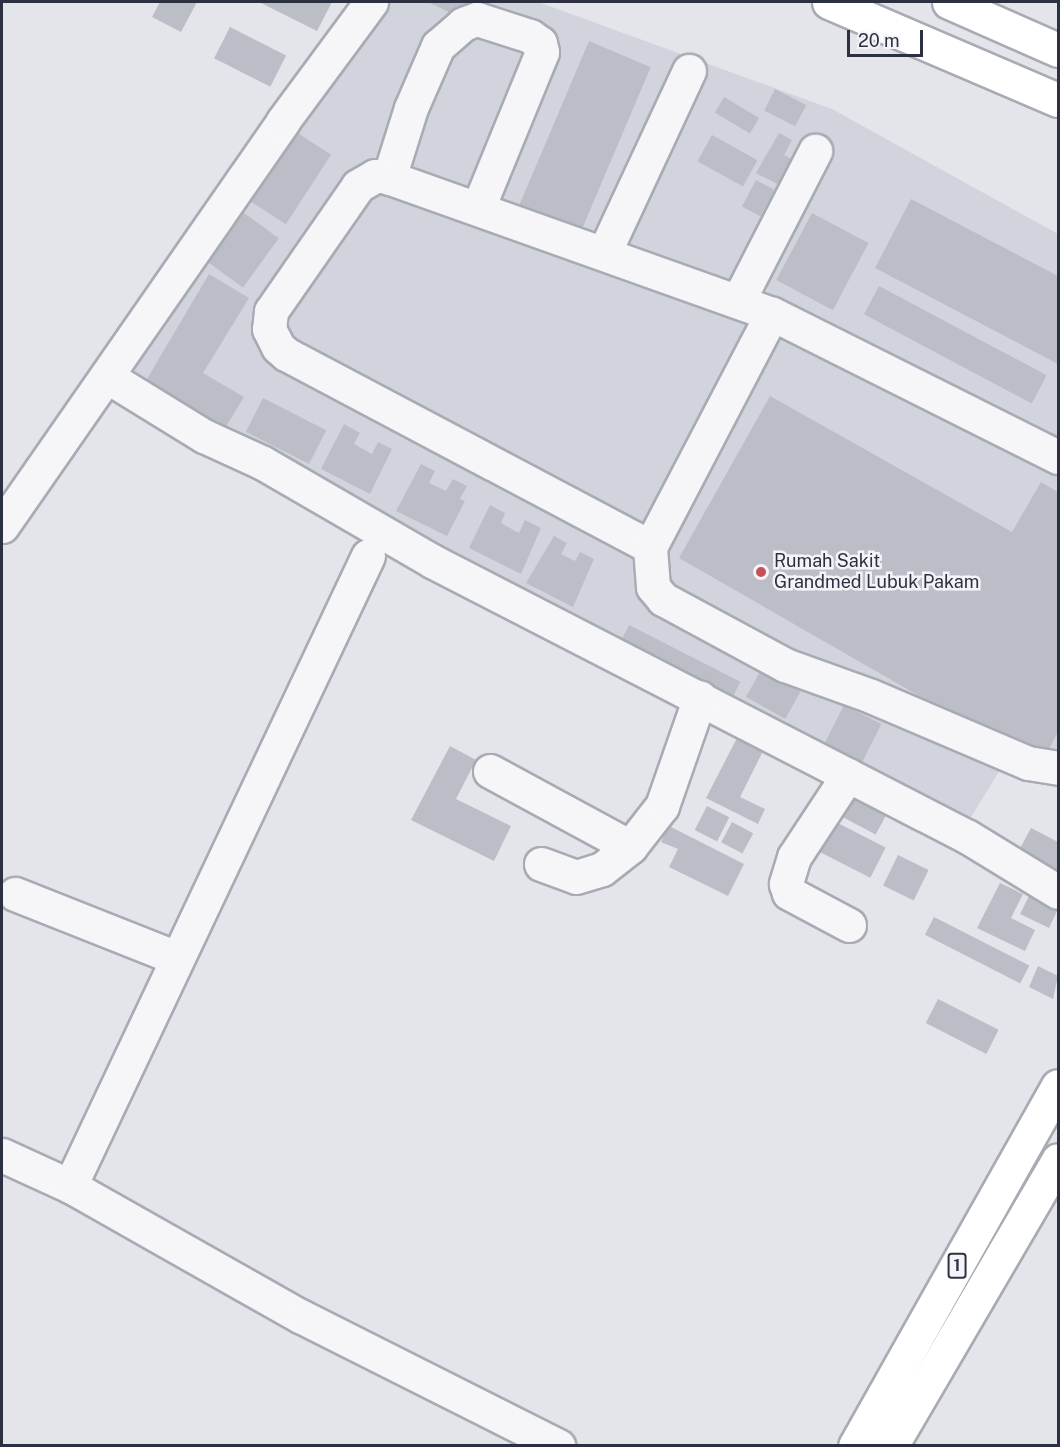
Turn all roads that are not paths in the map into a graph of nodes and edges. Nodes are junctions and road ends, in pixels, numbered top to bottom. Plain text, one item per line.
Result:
1 (371, 2) edge
2 (829, 2) edge
3 (949, 2) edge
4 (1059, 50) edge
5 (689, 71) dead end
6 (1059, 100) edge
7 (815, 151) dead end
8 (389, 178) junction
9 (478, 208) junction
10 (604, 253) junction
11 (738, 301) junction
12 (772, 314) junction
13 (108, 377) junction
14 (1059, 457) edge
15 (2, 526) edge
16 (650, 547) junction
17 (368, 556) dead end
18 (700, 697) junction
19 (1059, 768) edge
20 (490, 771) dead end
21 (848, 775) junction
22 (630, 847) junction
23 (541, 864) dead end
24 (1059, 892) edge
25 (15, 894) dead end
26 (849, 925) dead end
27 (177, 958) junction
28 (1053, 1108) edge
29 (2, 1155) edge
30 (1059, 1160) edge
31 (70, 1186) junction
32 (1059, 1199) edge
33 (1026, 1215) junction
34 (558, 1446) edge
35 (855, 1446) edge
36 (891, 1446) edge

1 - 13 street
2 - 6 highway
3 - 4 highway
5 - 10 street
7 - 11 street
8 - 9 street
8 - 9 street
8 - 16 street
9 - 10 street
10 - 11 street
11 - 12 street
12 - 14 street
12 - 16 street
13 - 15 street
13 - 18 street
16 - 19 street
17 - 27 street
18 - 21 street
18 - 22 street
20 - 22 street
21 - 24 street
21 - 26 street
22 - 23 street
25 - 27 street
27 - 31 street
28 - 35 highway, 1
29 - 31 street
30 - 33 highway, 1
31 - 34 street
32 - 33 highway
33 - 36 highway, 1

